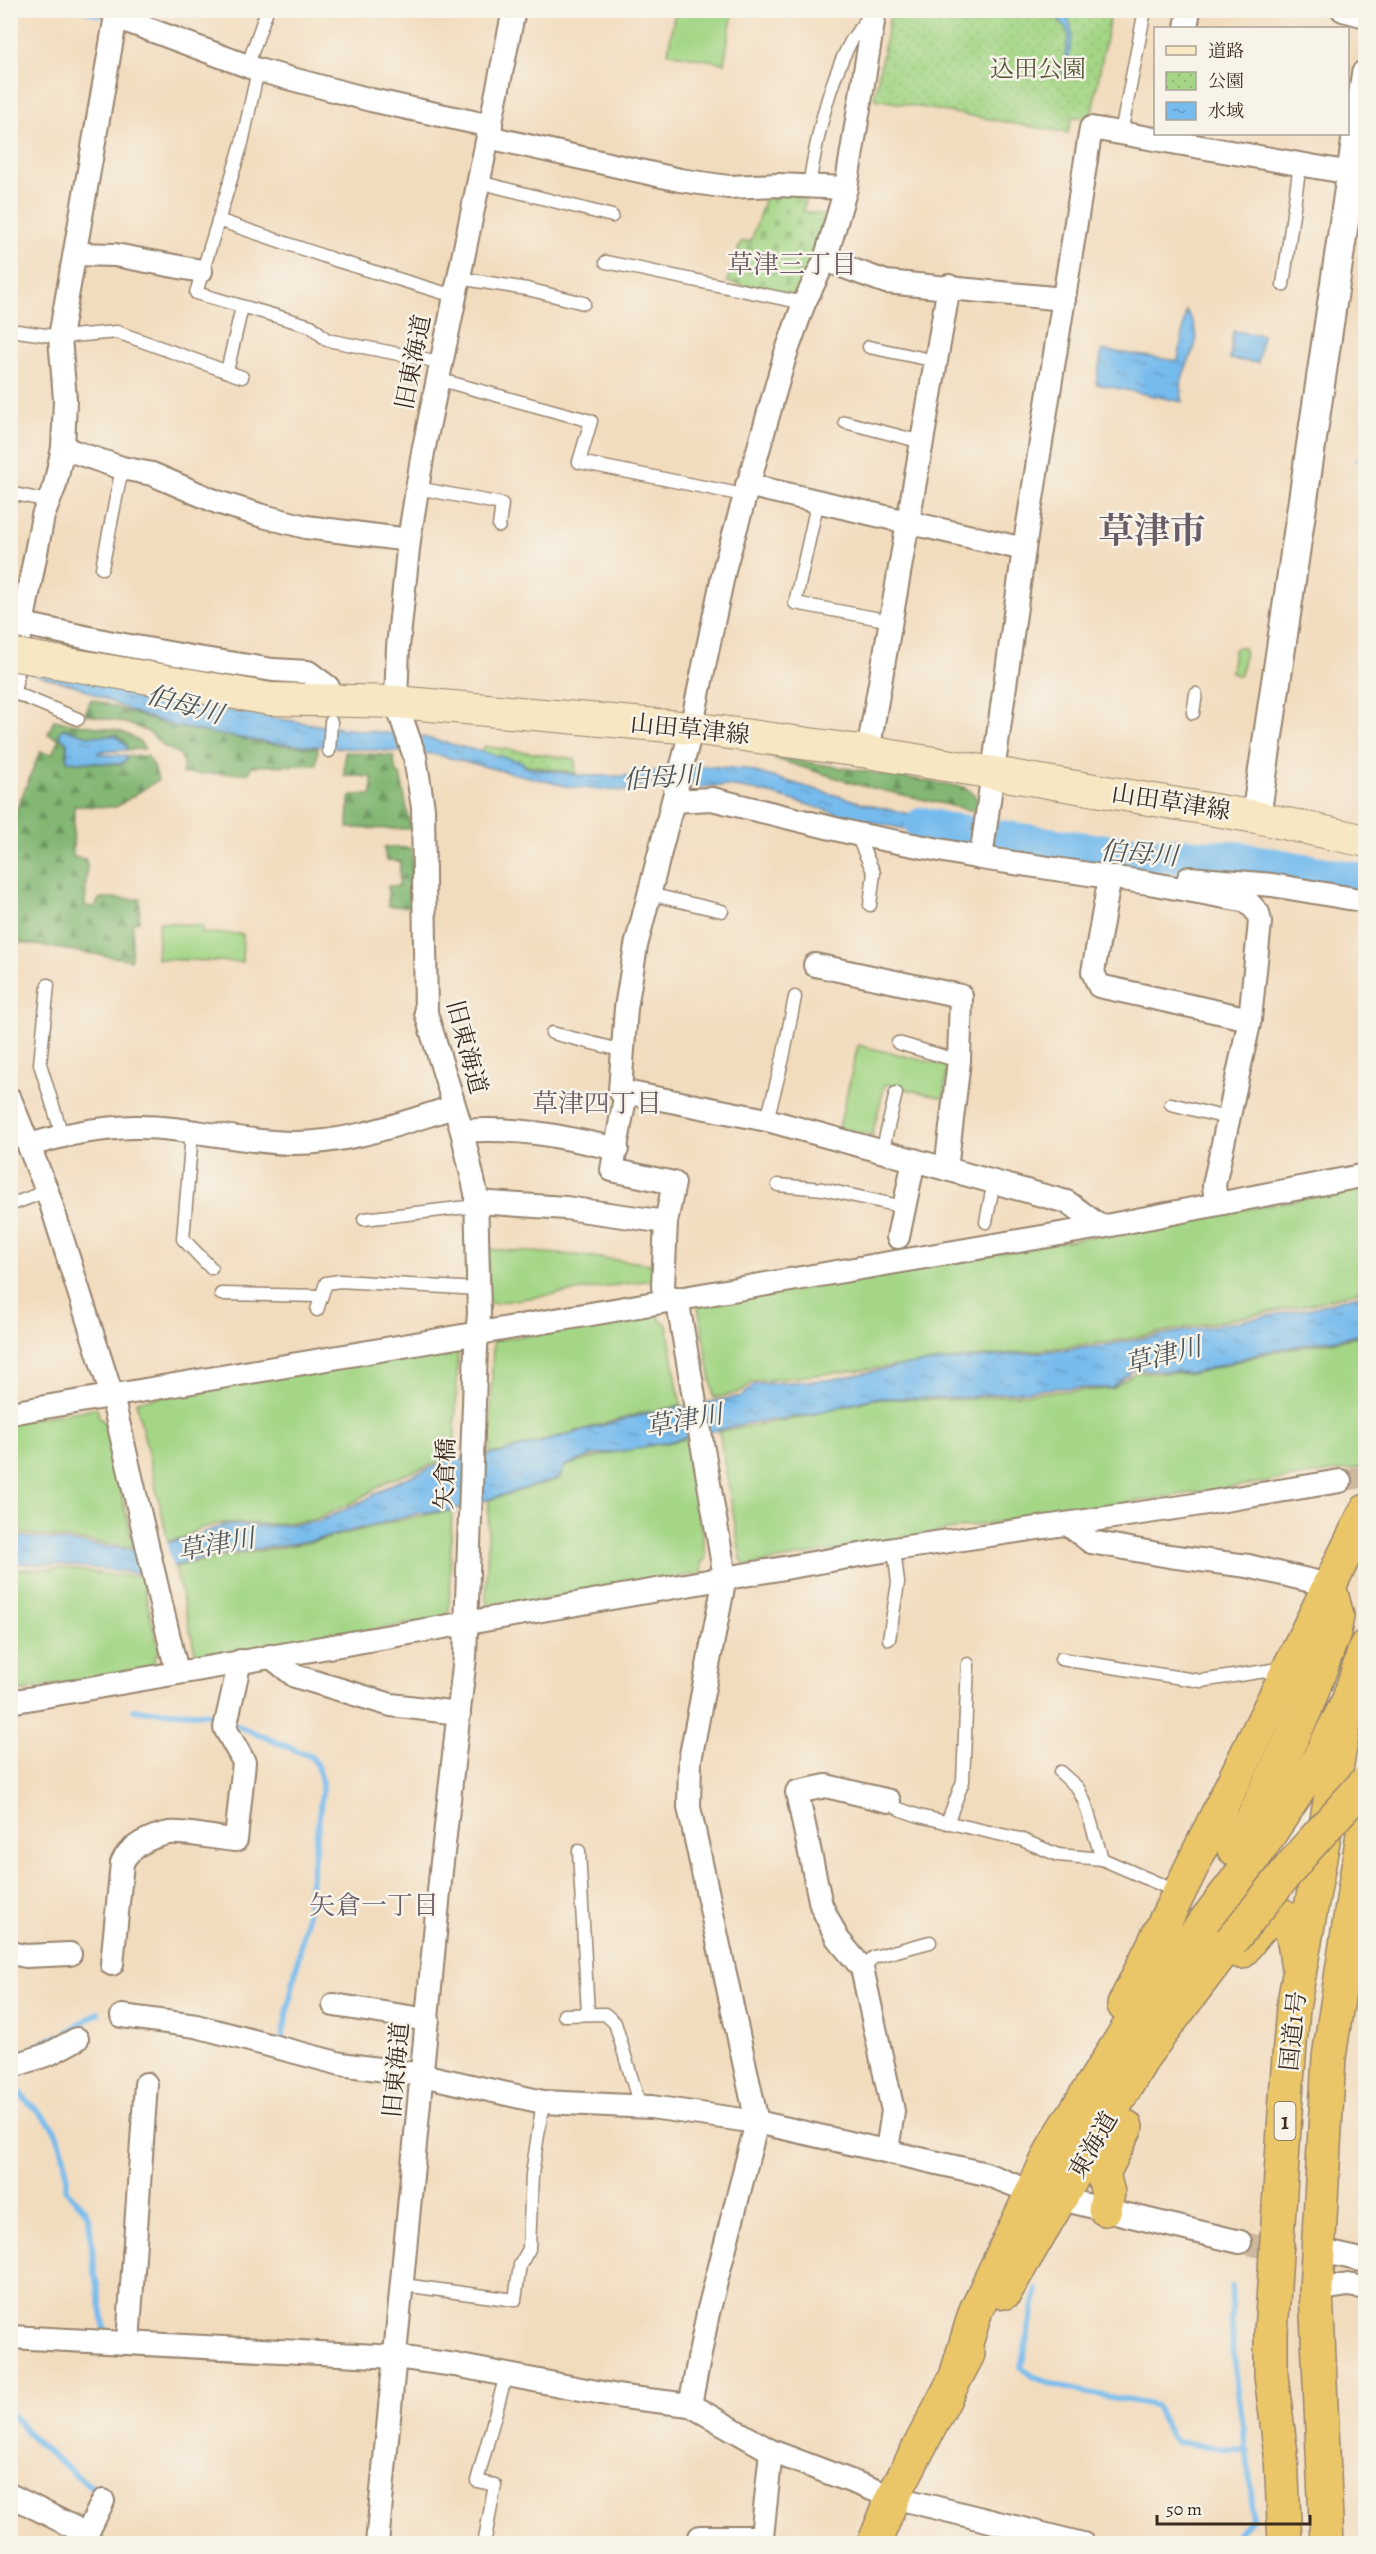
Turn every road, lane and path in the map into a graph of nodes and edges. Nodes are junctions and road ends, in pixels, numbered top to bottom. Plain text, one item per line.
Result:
1 (267, 10) edge
2 (514, 10) edge
3 (874, 10) edge
4 (1145, 10) edge
5 (1189, 10) edge
6 (1342, 10) edge
7 (110, 13) edge
8 (1365, 16) edge
9 (1186, 27) edge
10 (252, 68) junction
11 (1365, 75) edge
12 (489, 132) junction
13 (1121, 133) junction
14 (1166, 137) edge
15 (1300, 164) junction
16 (1351, 173) junction
17 (479, 182) junction
18 (809, 186) junction
19 (846, 188) junction
20 (612, 216) dead end
21 (218, 220) junction
22 (75, 254) junction
23 (825, 260) junction
24 (606, 262) dead end
25 (201, 271) junction
26 (1284, 285) dead end
27 (948, 286) junction
28 (456, 287) junction
29 (1064, 299) junction
30 (584, 303) dead end
31 (804, 303) junction
32 (242, 307) junction
33 (10, 330) edge
34 (60, 338) junction
35 (869, 347) dead end
36 (936, 362) junction
37 (227, 371) junction
38 (438, 371) junction
39 (243, 377) dead end
40 (845, 422) dead end
41 (922, 442) junction
42 (63, 448) junction
43 (122, 468) junction
44 (417, 488) junction
45 (745, 490) junction
46 (10, 494) edge
47 (818, 500) junction
48 (48, 501) junction
49 (908, 522) junction
50 (499, 526) dead end
51 (409, 540) junction
52 (1024, 549) junction
53 (102, 568) dead end
54 (17, 621) edge
55 (891, 621) junction
56 (10, 654) edge
57 (10, 689) edge
58 (1196, 694) dead end
59 (331, 711) junction
60 (1193, 713) dead end
61 (400, 715) junction
62 (78, 719) dead end
63 (692, 728) junction
64 (329, 751) dead end
65 (868, 752) junction
66 (993, 773) junction
67 (675, 797) junction
68 (1256, 817) junction
69 (856, 834) junction
70 (1365, 842) edge
71 (983, 843) junction
72 (1110, 876) junction
73 (1173, 887) junction
74 (648, 894) junction
75 (1365, 901) edge
76 (870, 905) dead end
77 (722, 911) dead end
78 (815, 965) dead end
79 (48, 985) dead end
80 (795, 998) dead end
81 (1250, 1019) junction
82 (552, 1033) dead end
83 (898, 1043) dead end
84 (624, 1054) junction
85 (959, 1061) junction
86 (626, 1092) junction
87 (896, 1093) dead end
88 (10, 1099) edge
89 (1171, 1104) dead end
90 (454, 1107) junction
91 (1227, 1118) junction
92 (766, 1120) junction
93 (462, 1131) junction
94 (192, 1132) junction
95 (62, 1135) junction
96 (22, 1137) edge
97 (617, 1149) junction
98 (882, 1152) junction
99 (914, 1160) junction
100 (946, 1169) junction
101 (1365, 1175) edge
102 (994, 1181) junction
103 (778, 1185) dead end
104 (47, 1191) junction
105 (1216, 1203) junction
106 (476, 1204) junction
107 (10, 1205) edge
108 (904, 1207) junction
109 (364, 1219) dead end
110 (666, 1222) junction
111 (986, 1222) dead end
112 (1101, 1227) junction
113 (898, 1238) dead end
114 (211, 1268) dead end
115 (479, 1289) junction
116 (221, 1293) dead end
117 (321, 1296) junction
118 (674, 1301) junction
119 (317, 1310) dead end
120 (476, 1341) junction
121 (115, 1407) junction
122 (10, 1413) edge
123 (1340, 1481) tunnel mouth
124 (1365, 1511) edge
125 (1069, 1525) junction
126 (894, 1549) junction
127 (725, 1570) junction
128 (1329, 1584) junction
129 (467, 1612) junction
130 (889, 1639) dead end
131 (1365, 1646) edge
132 (270, 1656) junction
133 (1061, 1659) dead end
134 (240, 1661) junction
135 (175, 1662) junction
136 (968, 1664) dead end
137 (1288, 1667) junction
138 (10, 1702) edge
139 (1348, 1702) junction
140 (459, 1713) junction
141 (1060, 1772) dead end
142 (1365, 1782) edge
143 (889, 1801) joint
144 (1365, 1814) edge
145 (947, 1823) junction
146 (579, 1851) dead end
147 (1101, 1859) junction
148 (1365, 1870) edge
149 (1179, 1892) junction
150 (1350, 1910) junction
151 (930, 1942) dead end
152 (10, 1953) edge
153 (70, 1954) dead end
154 (112, 1964) dead end
155 (862, 1968) junction
156 (1300, 1972) junction
157 (334, 2005) dead end
158 (588, 2014) junction
159 (564, 2015) dead end
160 (122, 2016) dead end
161 (428, 2020) junction
162 (77, 2040) dead end
163 (10, 2067) edge
164 (423, 2075) junction
165 (146, 2084) dead end
166 (1087, 2092) junction
167 (543, 2102) junction
168 (640, 2106) junction
169 (757, 2122) junction
170 (887, 2150) junction
171 (1047, 2195) junction
172 (1105, 2209) junction
173 (1240, 2242) tunnel mouth
174 (1317, 2250) junction
175 (1360, 2267) edge
176 (403, 2285) junction
177 (1365, 2288) edge
178 (1316, 2290) junction
179 (10, 2337) edge
180 (128, 2343) junction
181 (396, 2357) junction
182 (506, 2375) junction
183 (690, 2405) junction
184 (771, 2451) junction
185 (10, 2495) edge
186 (894, 2498) junction
187 (103, 2501) dead end
188 (1010, 2535) edge
189 (700, 2536) dead end
190 (85, 2539) edge
191 (764, 2540) edge
192 (377, 2544) edge
193 (484, 2544) edge
194 (874, 2544) edge
195 (1083, 2544) edge
196 (1286, 2544) edge
197 (1327, 2544) edge

1 - 10 lane
2 - 12 street, 旧東海道
3 - 18 lane
3 - 19 street
4 - 13 lane
5 - 9 street
6 - 8 street
7 - 10 street
7 - 22 street
10 - 12 street
10 - 21 lane
11 - 16 street
12 - 17 street, 旧東海道
12 - 18 street
13 - 14 street
13 - 29 street
14 - 15 street
15 - 16 street
15 - 26 lane
16 - 68 street
17 - 20 lane
17 - 28 street, 旧東海道
18 - 19 street
19 - 23 street
21 - 25 lane
21 - 28 lane
22 - 25 street
22 - 34 street
23 - 27 street
23 - 31 street
24 - 31 lane
25 - 32 lane
27 - 29 street
27 - 36 street
28 - 30 lane
28 - 38 street, 旧東海道
29 - 52 street
31 - 45 street
32 - 37 lane
32 - 38 lane
33 - 34 lane
34 - 37 lane
34 - 42 street
35 - 36 lane
36 - 41 street
37 - 39 lane
38 - 44 street, 旧東海道
38 - 45 lane
40 - 41 lane
41 - 49 street
42 - 43 street
42 - 48 street
43 - 51 street
43 - 53 lane
44 - 50 lane
44 - 51 street, 旧東海道
45 - 47 street
45 - 63 street
46 - 48 lane
47 - 49 street
47 - 55 lane
48 - 54 street
49 - 52 street
49 - 55 street
51 - 61 street, 旧東海道
52 - 66 street
54 - 57 street
54 - 59 street
55 - 65 street
56 - 59 main road, 山田草津線, bridge
57 - 62 lane
58 - 60 lane
59 - 61 main road, 山田草津線
59 - 64 lane
61 - 63 main road, 山田草津線
61 - 90 street, 旧東海道
63 - 65 main road, 山田草津線
63 - 67 street
65 - 66 main road, 山田草津線
66 - 68 main road, 山田草津線
66 - 71 street
67 - 69 street
67 - 74 street
68 - 70 main road, 山田草津線
69 - 71 street
69 - 76 lane
71 - 72 street
72 - 73 street
72 - 81 street
73 - 75 street
73 - 81 street
74 - 77 lane
74 - 84 street
78 - 85 street
79 - 95 lane
80 - 92 lane
81 - 91 street
82 - 84 lane
83 - 85 lane
84 - 86 street
85 - 100 street
86 - 92 street
86 - 97 street
87 - 98 lane
88 - 96 street
89 - 91 lane
90 - 93 street, 旧東海道
90 - 94 street
91 - 105 street
92 - 98 street
93 - 97 street
93 - 106 street, 旧東海道
94 - 95 street
94 - 114 lane
95 - 96 street
96 - 104 street
97 - 110 street
98 - 99 street
99 - 100 street
99 - 108 street
100 - 102 street
101 - 105 street
102 - 111 lane
102 - 112 street
103 - 108 lane
104 - 107 lane
104 - 121 street
105 - 112 street
106 - 109 lane
106 - 110 street
106 - 115 street, 旧東海道
108 - 113 street
110 - 118 street
112 - 118 street
115 - 117 lane
115 - 120 street, 旧東海道
116 - 117 lane
117 - 119 lane
118 - 120 street
118 - 127 street
120 - 121 street
120 - 129 street, 矢倉橋
121 - 122 street
121 - 135 street
123 - 125 street
124 - 128 highway, 1
125 - 126 street
125 - 128 street
126 - 127 street
126 - 130 lane
127 - 129 street
127 - 169 street
128 - 137 highway, 1
128 - 149 highway
129 - 132 street
129 - 140 street, 旧東海道
131 - 139 highway, 東海道 / 1
132 - 134 street
132 - 140 street
133 - 137 lane
134 - 135 street
134 - 154 street
135 - 138 street
136 - 145 lane
137 - 149 highway, 1
139 - 156 highway, 国道1号 / 1
139 - 166 highway, 東海道 / 1
140 - 161 street, 旧東海道
141 - 147 lane
142 - 171 highway, 東海道 / 1, bridge
143 - 145 lane
143 - 155 street
144 - 150 highway, 国道1号 / 1
145 - 147 lane
146 - 158 lane
147 - 149 lane
148 - 150 highway
149 - 166 highway, 1
150 - 174 highway, 国道1号 / 1
151 - 155 lane
152 - 153 street
155 - 170 street
156 - 172 highway
156 - 196 highway, 国道1号 / 1
157 - 161 street
158 - 159 lane
158 - 168 lane
160 - 164 street
161 - 164 street, 旧東海道
162 - 163 street
164 - 167 street
164 - 176 street, 旧東海道
165 - 180 street
166 - 171 highway, 東海道 / 1
167 - 168 street
167 - 176 lane
168 - 169 street
169 - 170 street
169 - 183 street
170 - 171 street
171 - 172 street
171 - 186 highway, 東海道 / 1
172 - 173 street
174 - 175 street
174 - 178 highway, 国道1号 / 1
176 - 181 street, 旧東海道
177 - 178 street
178 - 197 highway, 国道1号 / 1
179 - 180 street
180 - 181 street
181 - 182 street
181 - 192 street, 旧東海道
182 - 183 street
182 - 193 lane
183 - 184 street
184 - 186 street
184 - 191 street
185 - 190 street
186 - 188 street
186 - 194 highway, 東海道 / 1
187 - 190 street
188 - 195 street
189 - 191 street

